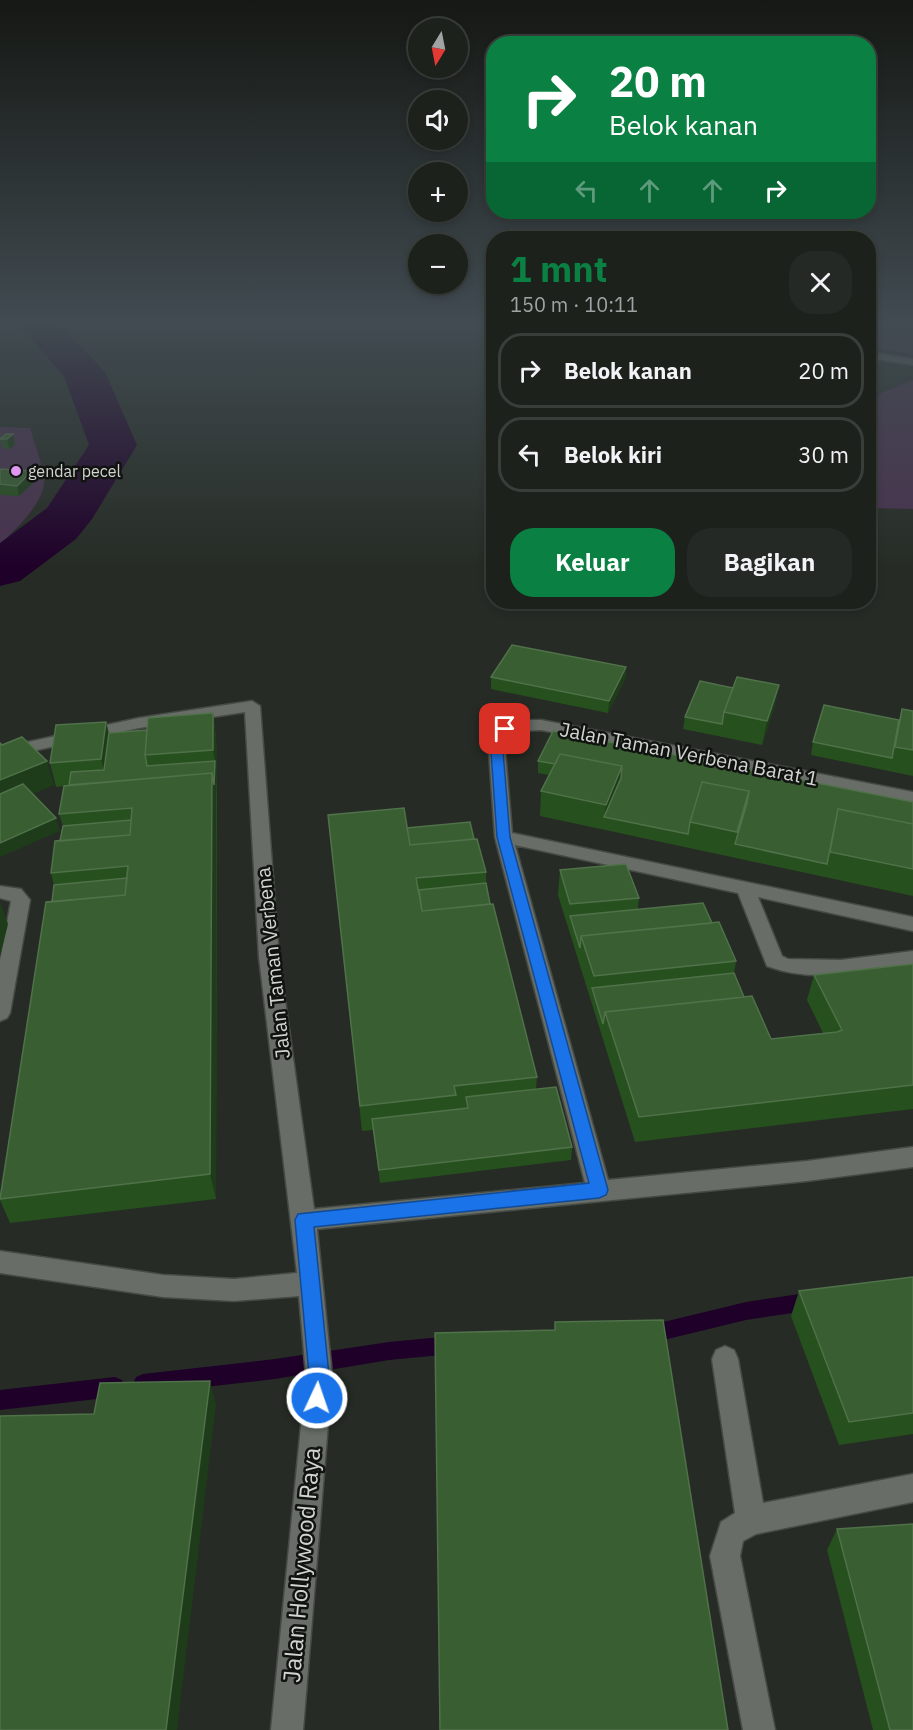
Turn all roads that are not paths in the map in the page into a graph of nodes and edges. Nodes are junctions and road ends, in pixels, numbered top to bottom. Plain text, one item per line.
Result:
1 (0, 753) edge
2 (913, 797) edge
3 (504, 837) junction
4 (745, 888) junction
5 (0, 892) edge
6 (913, 924) edge
7 (913, 958) edge
8 (0, 1013) edge
9 (913, 1156) edge
10 (599, 1190) junction
11 (304, 1220) junction
12 (0, 1262) edge
13 (311, 1282) junction
14 (725, 1359) dead end
15 (913, 1488) edge
16 (751, 1520) junction
17 (287, 1730) edge
18 (759, 1730) edge

1 - 11 street, Jalan Taman Verbena
2 - 3 street, Jalan Taman Verbena Barat 1
3 - 4 street
3 - 10 street, Jalan Taman Verbena Barat 1
4 - 6 street
4 - 7 street
5 - 8 street
9 - 10 street
10 - 11 street
11 - 13 street, Jalan Hollywood Raya
12 - 13 street
13 - 17 street, Jalan Hollywood Raya
14 - 16 street
15 - 16 street
16 - 18 street

